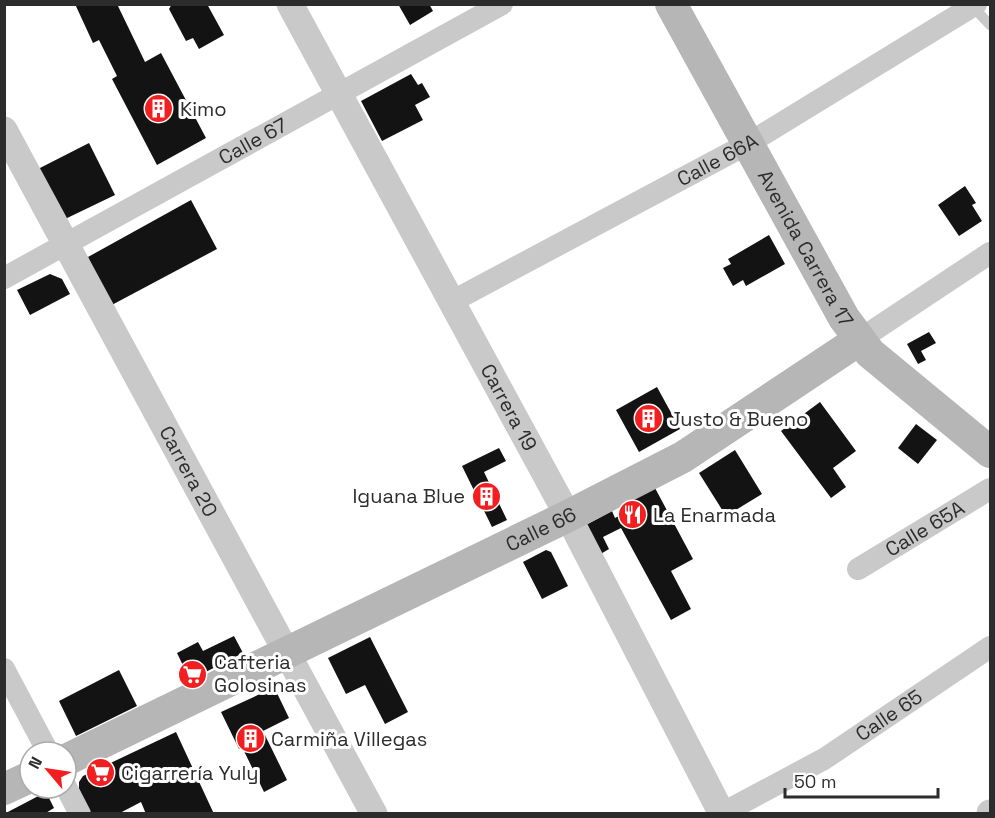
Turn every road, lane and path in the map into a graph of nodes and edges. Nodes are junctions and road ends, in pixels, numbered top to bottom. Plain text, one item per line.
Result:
1 (290, 4) edge
2 (502, 4) edge
3 (671, 4) edge
4 (974, 6) edge
5 (990, 25) edge
6 (339, 95) junction
7 (4, 130) edge
8 (749, 143) junction
9 (66, 245) junction
10 (990, 253) edge
11 (4, 278) edge
12 (451, 302) junction
13 (859, 340) junction
14 (990, 452) edge
15 (990, 489) edge
16 (568, 516) junction
17 (858, 569) dead end
18 (990, 647) edge
19 (287, 652) junction
20 (4, 669) edge
21 (42, 740) edge
22 (78, 754) edge
23 (18, 783) edge
24 (4, 789) edge
25 (374, 813) edge
26 (722, 813) edge

1 - 6 street, Carrera 19
2 - 6 street, Calle 67
3 - 8 main road, Avenida Carrera 17
4 - 5 lane
4 - 8 street, Calle 66A
6 - 9 street, Calle 67
6 - 12 street, Carrera 19
7 - 9 street, Carrera 20
8 - 12 street, Calle 66A
8 - 13 main road, Avenida Carrera 17
9 - 11 street, Calle 67
9 - 19 street, Carrera 20
10 - 13 street, Calle 66
12 - 16 street, Carrera 19
13 - 14 main road, Avenida Carrera 17
13 - 16 main road, Calle 66
15 - 17 street, Calle 65A
16 - 19 main road, Calle 66
16 - 26 street, Carrera 19
18 - 26 street, Calle 65
19 - 22 main road, Calle 66
19 - 25 street, Carrera 20
20 - 21 street
23 - 24 main road

